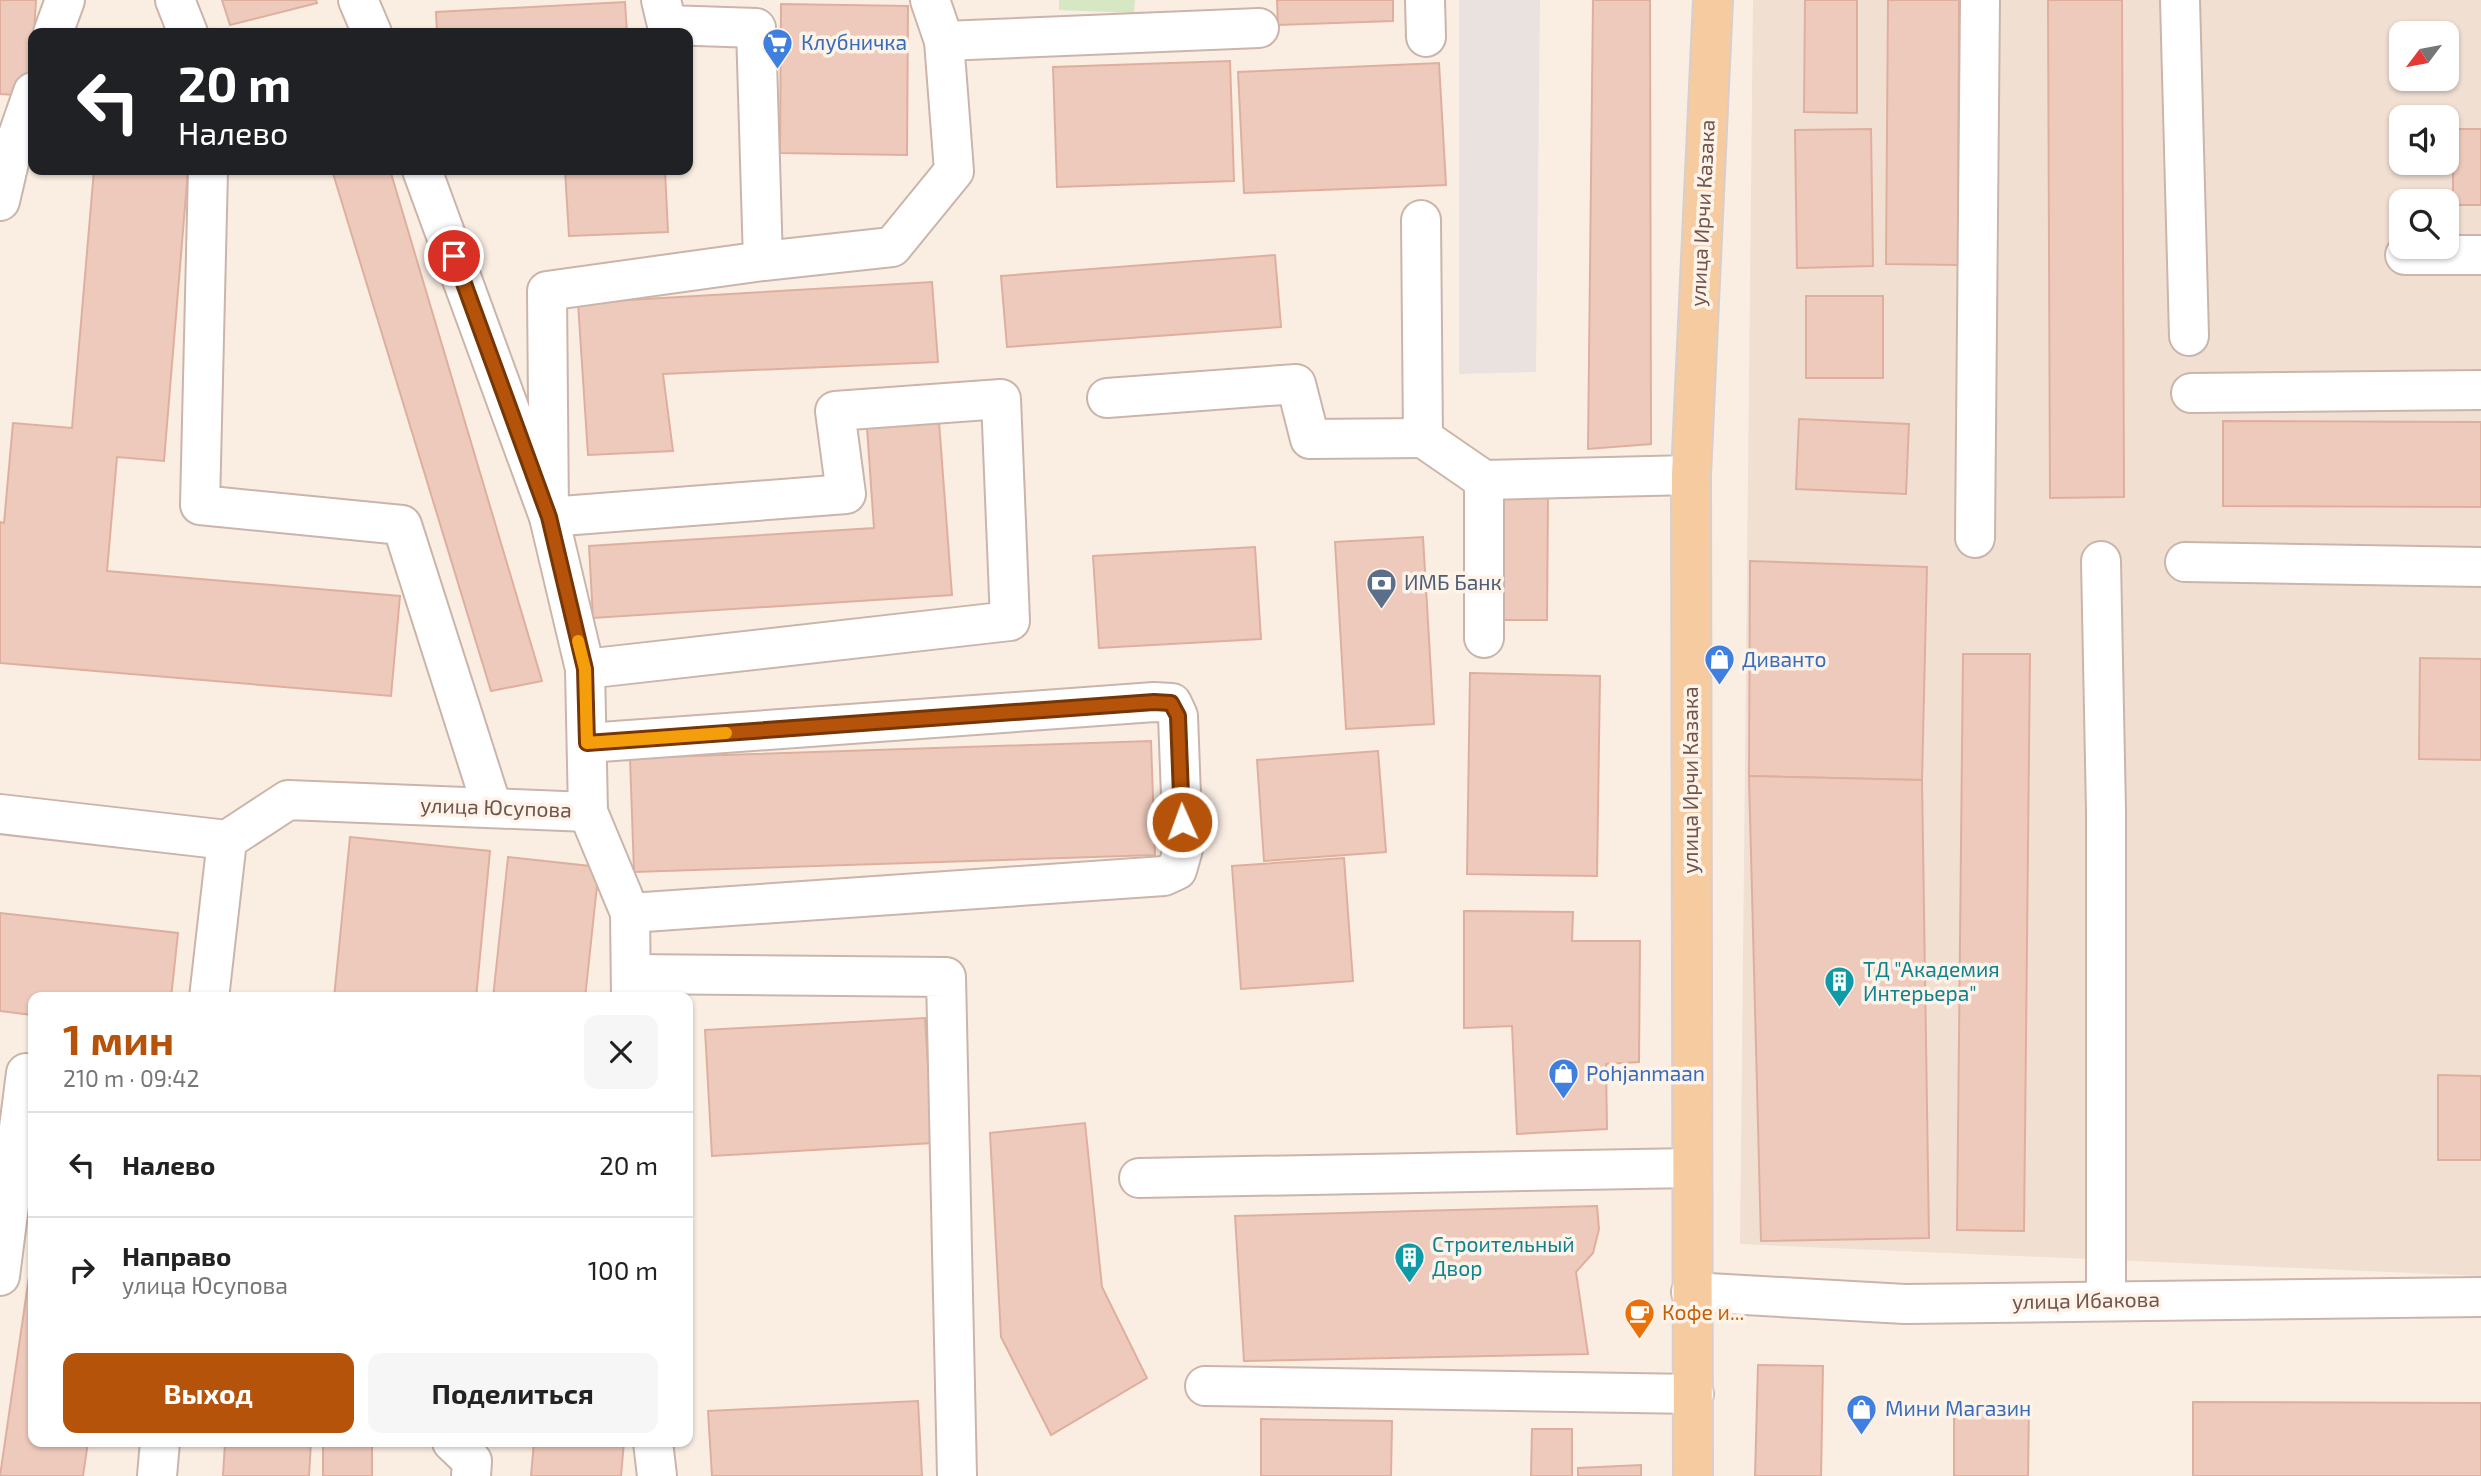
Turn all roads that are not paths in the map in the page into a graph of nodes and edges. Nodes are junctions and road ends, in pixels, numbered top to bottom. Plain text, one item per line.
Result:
1 (65, 0) edge
2 (175, 0) edge
3 (358, 0) edge
4 (661, 0) edge
5 (930, 0) edge
6 (1713, 0) edge
7 (1980, 0) edge
8 (2180, 0) edge
9 (55, 28) edge
10 (186, 28) edge
11 (370, 28) edge
12 (1259, 28) dead end
13 (944, 40) junction
14 (28, 106) edge
15 (208, 175) edge
16 (424, 175) edge
17 (0, 201) edge
18 (1421, 220) dead end
19 (2459, 255) edge
20 (2481, 255) edge
21 (763, 261) junction
22 (2189, 336) dead end
23 (2481, 390) edge
24 (2191, 393) dead end
25 (1107, 398) dead end
26 (1423, 438) junction
27 (1691, 475) junction
28 (1484, 480) junction
29 (549, 517) junction
30 (1975, 538) dead end
31 (2101, 561) dead end
32 (2185, 562) dead end
33 (2481, 567) edge
34 (1484, 638) dead end
35 (585, 669) junction
36 (587, 743) junction
37 (492, 807) junction
38 (588, 812) junction
39 (0, 814) edge
40 (227, 840) junction
41 (630, 913) junction
42 (631, 986) edge
43 (209, 992) edge
44 (28, 1073) edge
45 (1692, 1168) junction
46 (1139, 1178) dead end
47 (0, 1276) edge
48 (1692, 1292) junction
49 (2481, 1297) edge
50 (2106, 1301) junction
51 (1205, 1387) dead end
52 (1694, 1394) junction
53 (160, 1447) edge
54 (457, 1447) edge
55 (654, 1447) edge
56 (157, 1476) edge
57 (471, 1476) edge
58 (657, 1476) edge
59 (957, 1476) edge
60 (1693, 1476) edge

1 - 9 street
2 - 10 street
3 - 11 street
4 - 21 street
5 - 13 street
6 - 27 main road, улица Ирчи Казака
7 - 30 street
8 - 22 street
12 - 13 street
13 - 21 street
14 - 17 street
15 - 37 street
16 - 29 street, улица Юсупова
18 - 26 street
19 - 20 street
21 - 29 street
23 - 24 street
25 - 26 street
26 - 28 street
27 - 28 street
27 - 45 main road, улица Ирчи Казака
28 - 34 street
29 - 35 street, улица Юсупова
29 - 35 street
31 - 50 street
32 - 33 street
35 - 36 street, улица Юсупова
36 - 38 street, улица Юсупова
36 - 41 street
37 - 38 street, улица Юсупова
37 - 40 street, улица Юсупова
38 - 41 street
39 - 40 street
40 - 43 street
41 - 42 street
42 - 59 street
44 - 47 street
45 - 46 street
45 - 48 main road, улица Ирчи Казака
48 - 50 street, улица Ибакова
48 - 52 main road, улица Ирчи Казака
49 - 50 street, улица Ибакова
51 - 52 street
52 - 60 main road, улица Ирчи Казака
53 - 56 street
54 - 57 street
55 - 58 street

